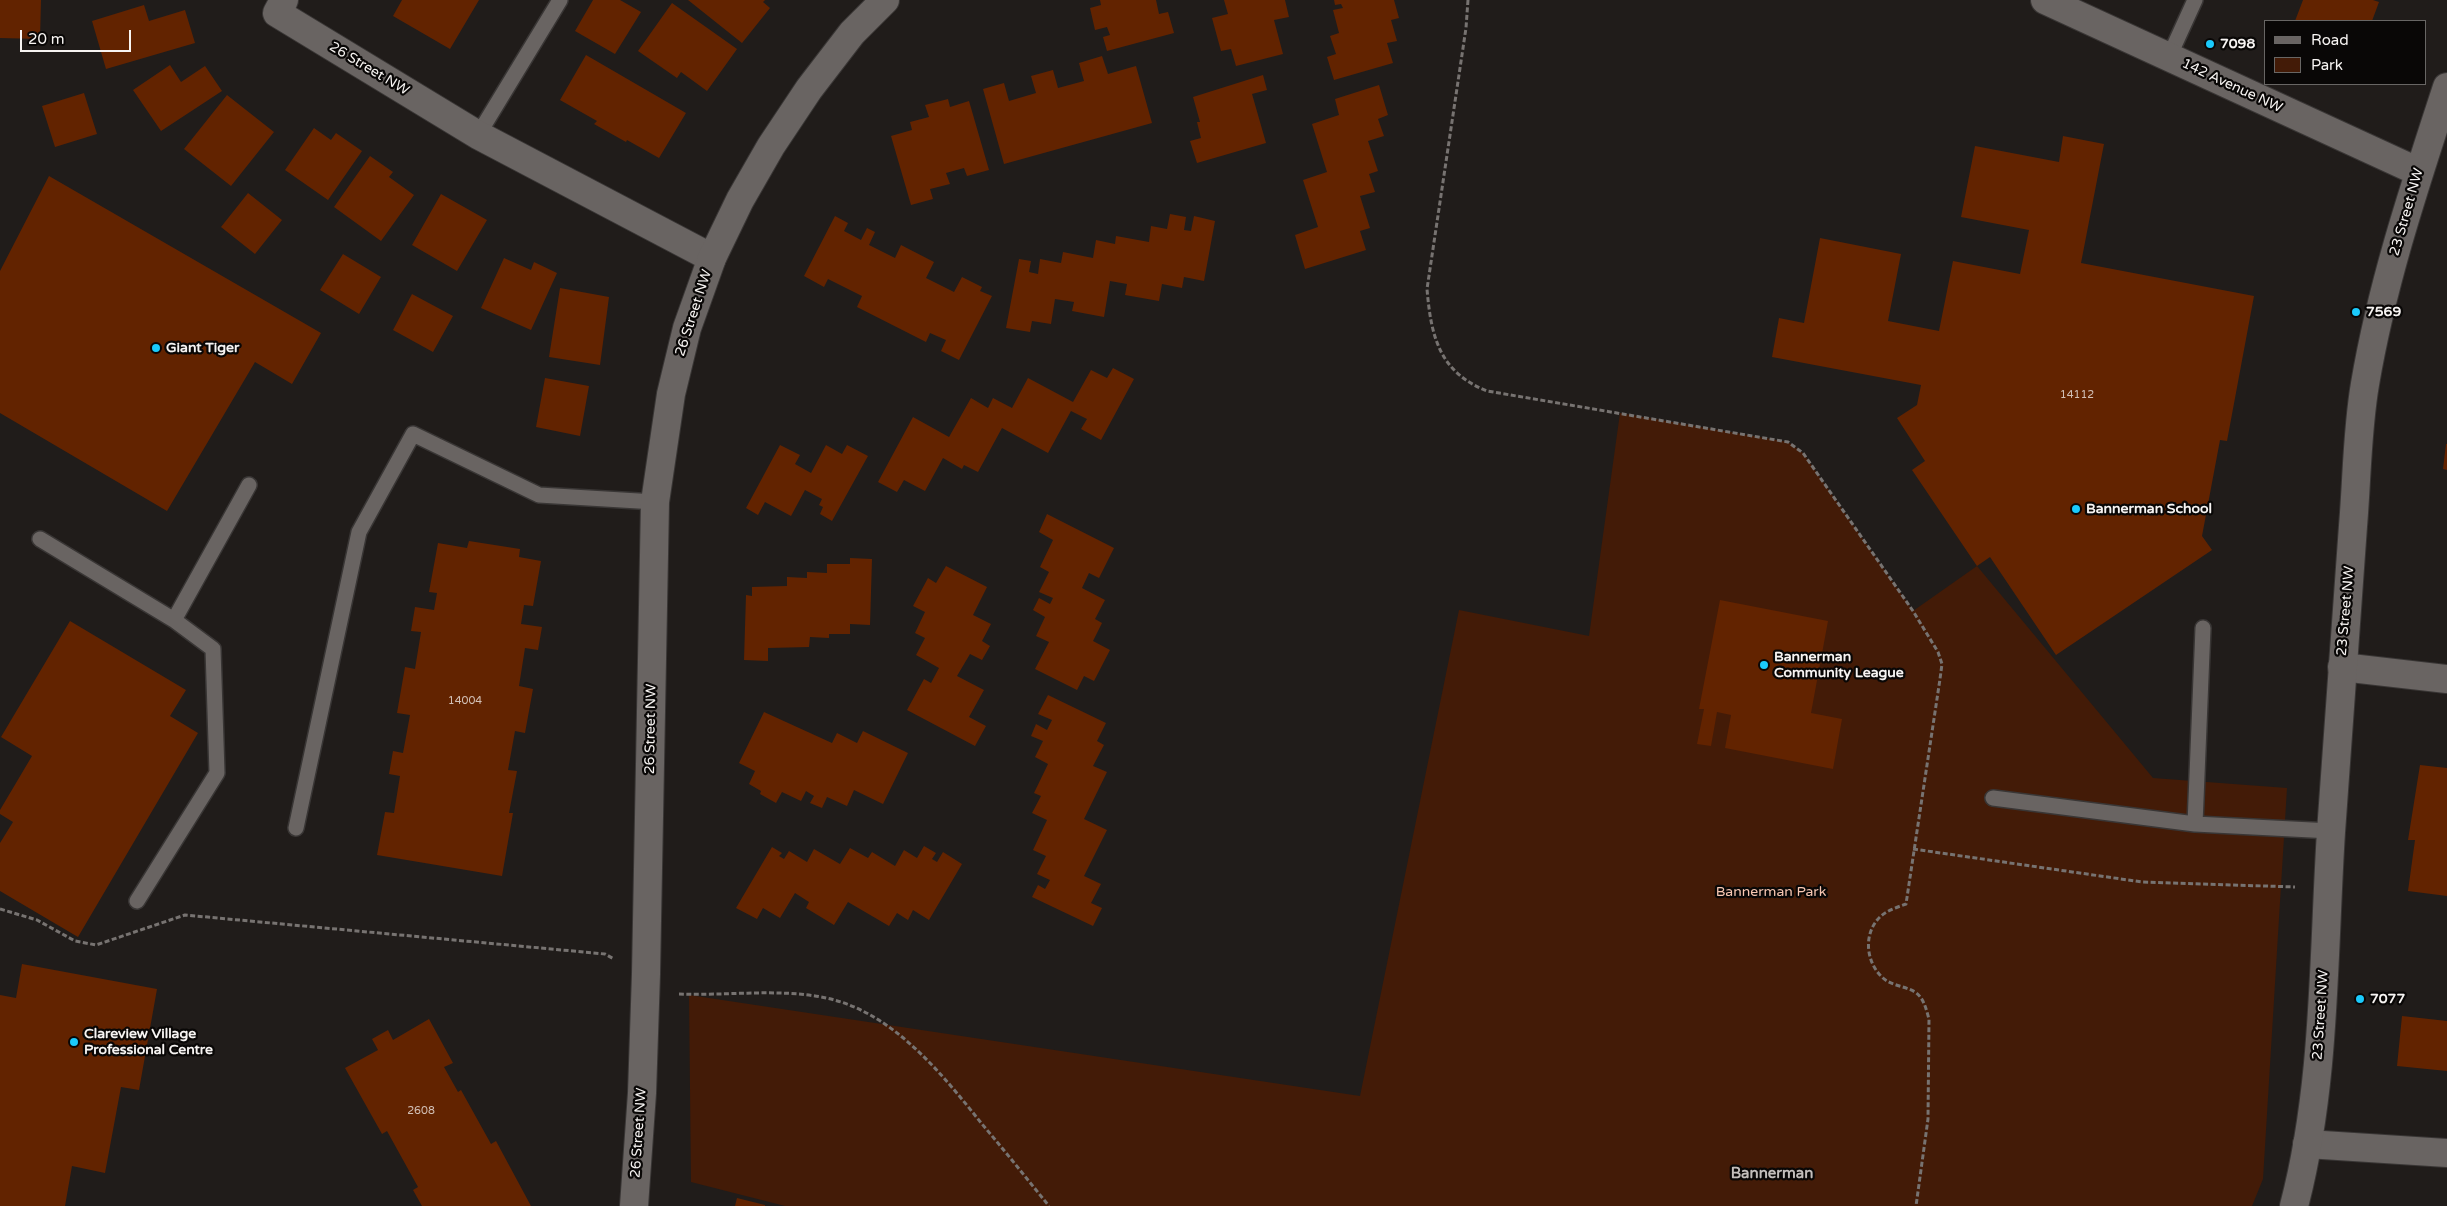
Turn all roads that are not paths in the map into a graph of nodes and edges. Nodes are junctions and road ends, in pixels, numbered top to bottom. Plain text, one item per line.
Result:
1 (284, 0) edge
2 (560, 0) edge
3 (885, 0) edge
4 (2045, 0) edge
5 (2195, 0) edge
6 (2169, 56) junction
7 (2447, 88) edge
8 (478, 135) junction
9 (2419, 172) junction
10 (712, 258) junction
11 (249, 485) dead end
12 (655, 502) junction
13 (40, 539) dead end
14 (174, 620) junction
15 (2204, 628) dead end
16 (2342, 666) junction
17 (2447, 679) edge
18 (1993, 798) dead end
19 (2195, 824) junction
20 (296, 828) dead end
21 (2331, 831) junction
22 (137, 901) dead end
23 (2308, 1144) junction
24 (2447, 1154) edge
25 (634, 1206) edge
26 (2294, 1206) edge

1 - 8 street, 26 Street NW
2 - 8 lane
3 - 10 street, 26 Street NW
4 - 6 street, 142 Avenue NW
5 - 6 lane
6 - 9 street, 142 Avenue NW
7 - 9 street, 23 Street NW
8 - 10 street, 26 Street NW
9 - 16 street, 23 Street NW
10 - 12 street, 26 Street NW
11 - 14 lane
12 - 20 lane
12 - 25 street, 26 Street NW
13 - 14 lane
14 - 22 lane
15 - 19 lane
16 - 17 street
16 - 21 street, 23 Street NW
18 - 19 lane
19 - 21 lane
21 - 23 street, 23 Street NW
23 - 24 street
23 - 26 street, 23 Street NW

